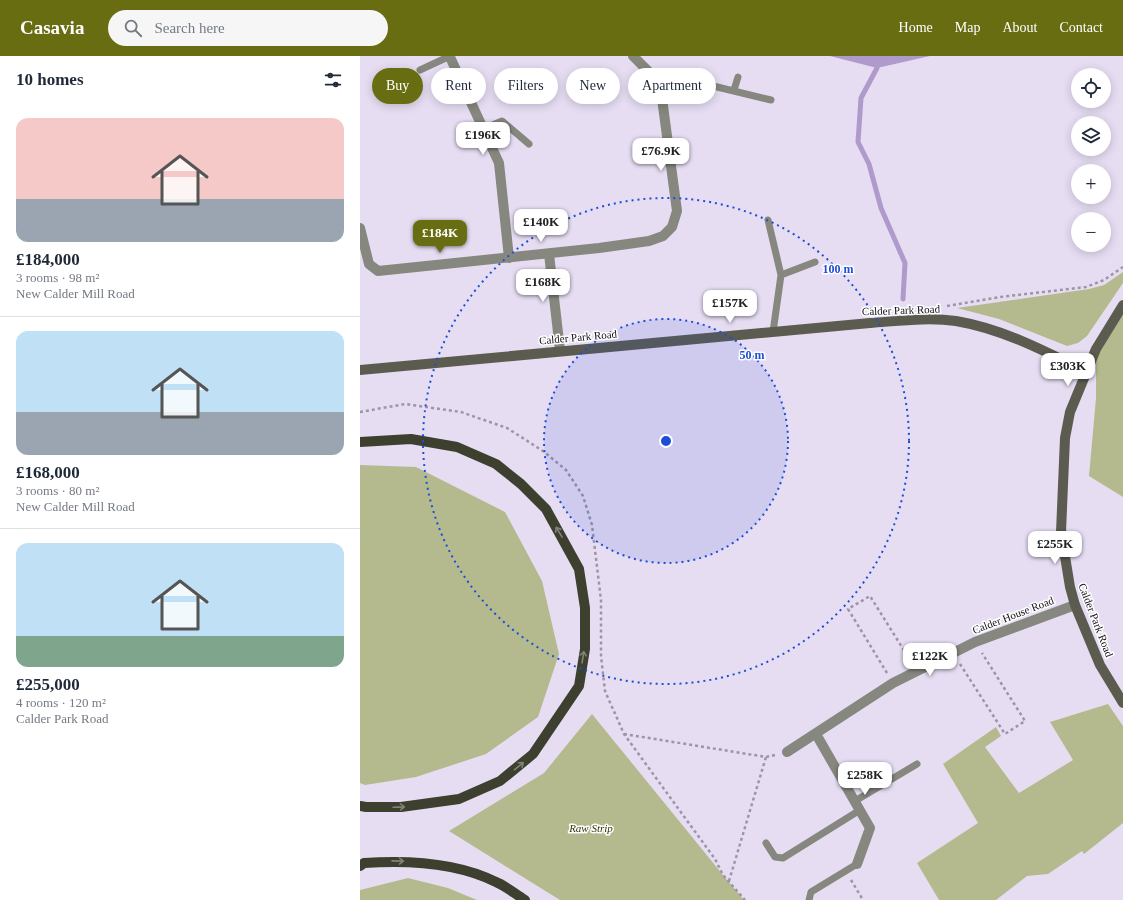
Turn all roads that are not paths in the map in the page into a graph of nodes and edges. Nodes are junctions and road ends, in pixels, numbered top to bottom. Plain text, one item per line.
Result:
1 (633, 56) edge
2 (450, 57) edge
3 (645, 68) edge
4 (423, 69) edge
5 (738, 77) dead end
6 (716, 87) edge
7 (734, 90) junction
8 (771, 100) dead end
9 (664, 104) edge
10 (483, 129) junction
11 (529, 144) dead end
12 (768, 220) dead end
13 (360, 228) edge
14 (549, 254) junction
15 (509, 258) junction
16 (814, 262) dead end
17 (781, 275) junction
18 (1123, 305) edge
19 (774, 332) junction
20 (560, 350) junction
21 (360, 370) edge
22 (1087, 372) junction
23 (360, 442) edge
24 (1075, 605) junction
25 (1123, 703) edge
26 (816, 734) junction
27 (788, 752) road end
28 (917, 764) dead end
29 (360, 806) edge
30 (857, 806) junction
31 (766, 843) dead end
32 (857, 864) joint
33 (360, 866) edge
34 (524, 900) edge
35 (809, 900) edge

1 - 3 street
2 - 4 lane
2 - 10 street
5 - 7 lane
6 - 7 lane
7 - 8 lane
9 - 14 street
10 - 11 lane
10 - 15 street
12 - 17 lane
13 - 15 street
14 - 15 street
14 - 20 street
16 - 17 lane
17 - 19 lane
18 - 22 main road
19 - 20 main road, Calder Park Road
19 - 22 main road, Calder Park Road
20 - 21 main road, Calder Park Road
22 - 24 main road, Calder Park Road
29 -> 23 main road
24 - 25 main road, Calder Park Road
24 - 26 street, Calder House Road
26 - 27 street, Calder House Road
26 - 30 street
28 - 30 lane
30 - 31 lane
30 - 32 street
32 - 35 lane
33 -> 34 main road

